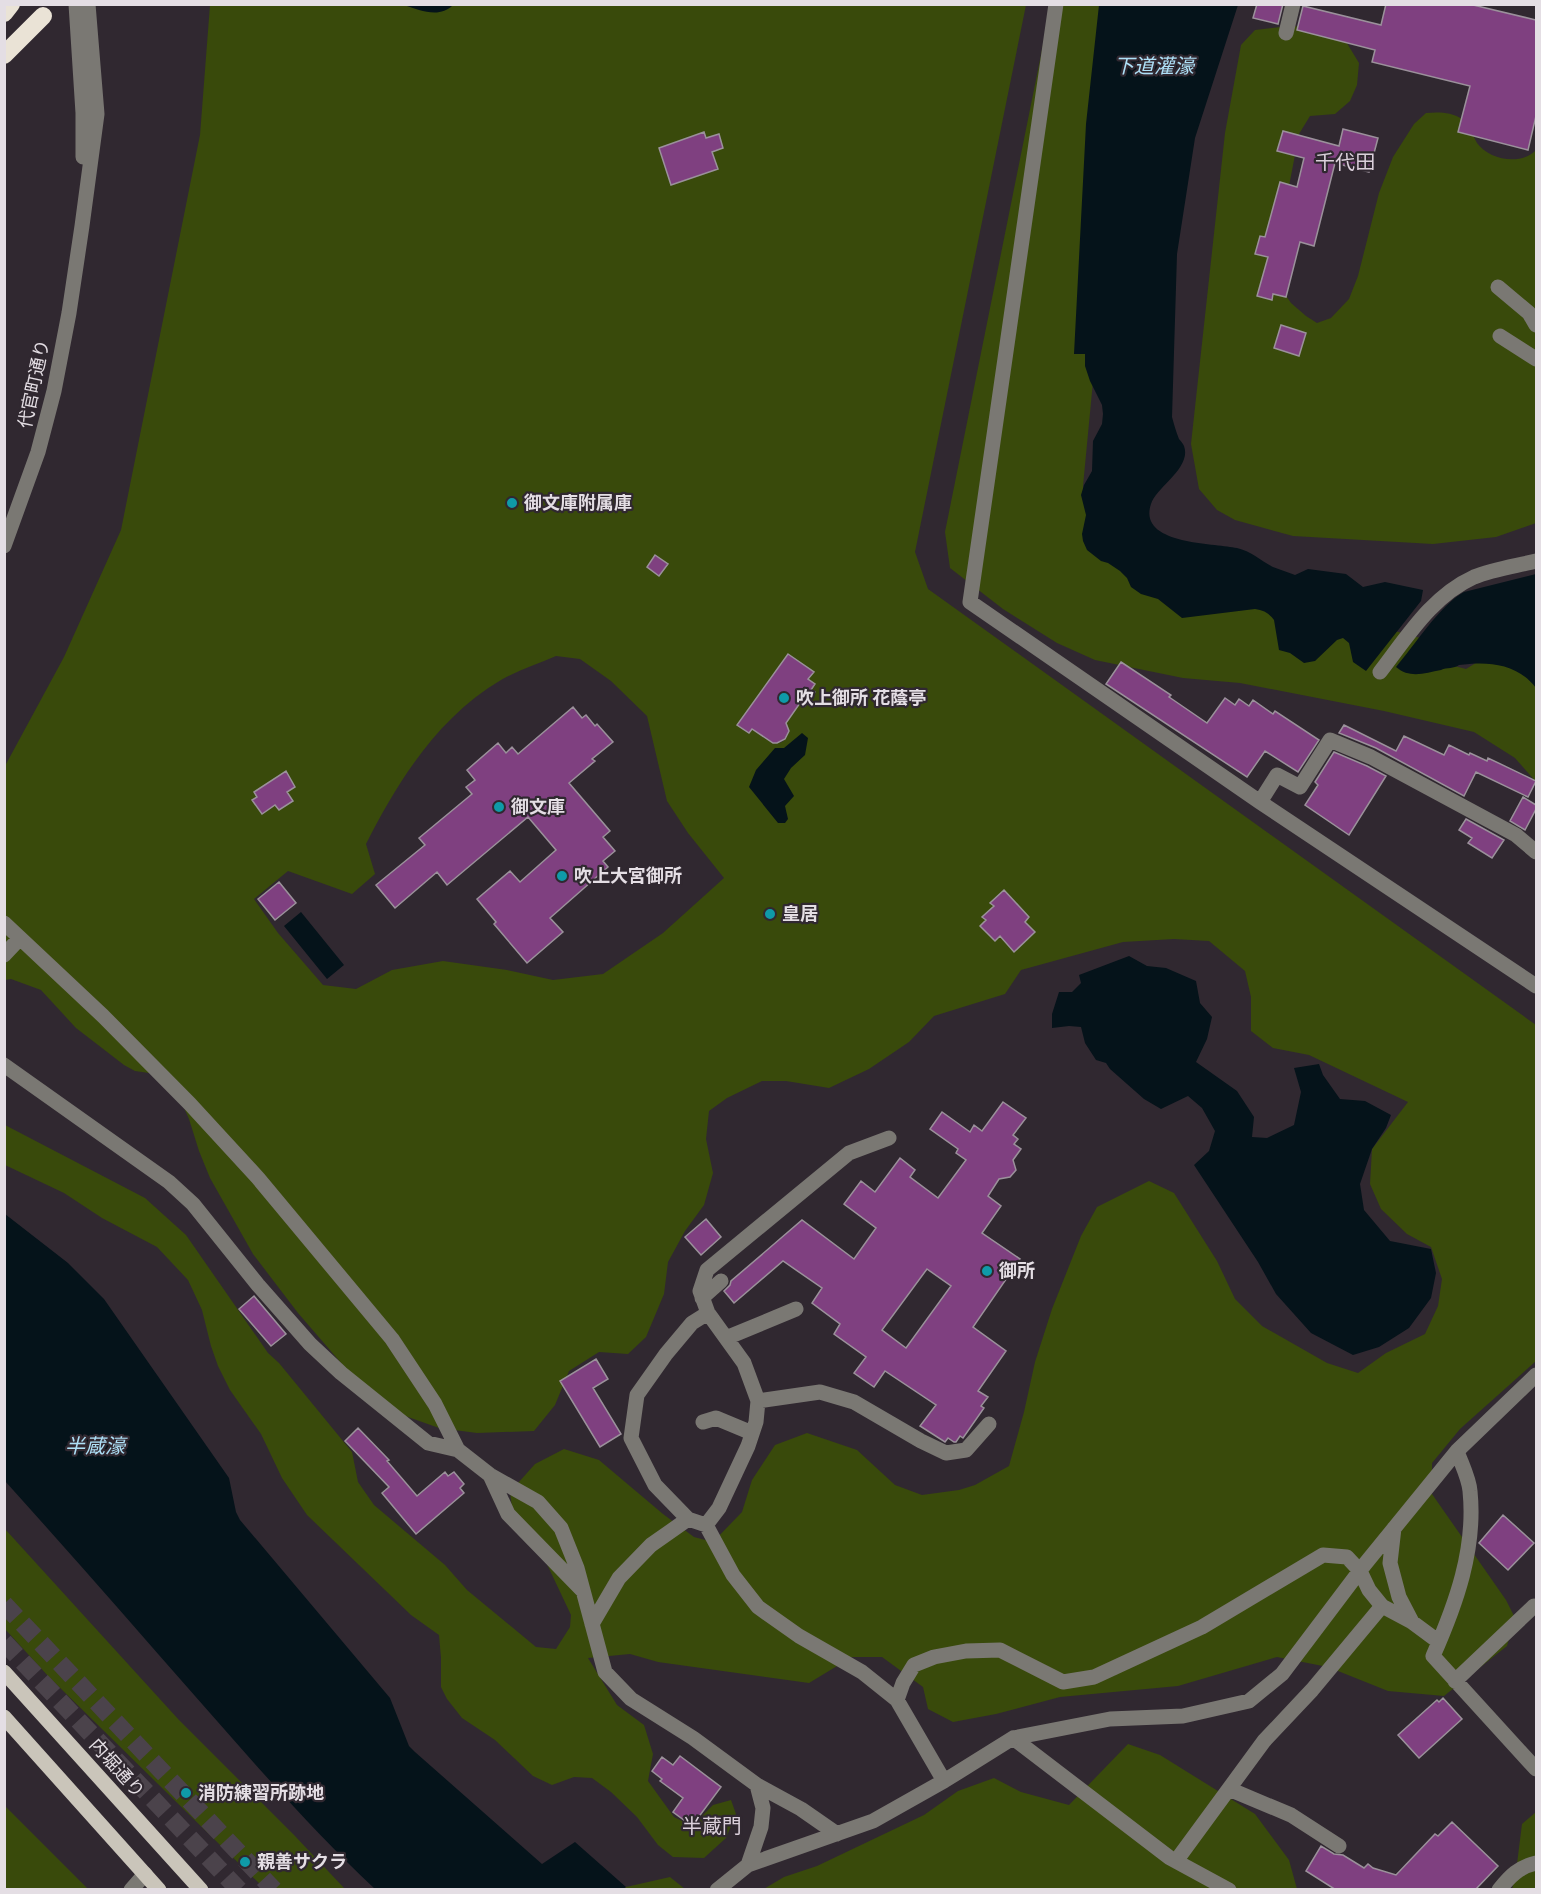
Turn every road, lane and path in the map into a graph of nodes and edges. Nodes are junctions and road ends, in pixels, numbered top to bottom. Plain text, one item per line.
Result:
1 (11, 4) edge
2 (76, 4) edge
3 (88, 4) edge
4 (1056, 4) edge
5 (1293, 4) edge
6 (4, 13) edge
7 (43, 16) dead end
8 (1286, 33) dead end
9 (4, 55) edge
10 (82, 226) junction
11 (1498, 287) dead end
12 (1536, 325) edge
13 (1500, 336) dead end
14 (1536, 359) edge
15 (4, 546) edge
16 (1536, 561) edge
17 (1380, 672) dead end
18 (1260, 802) junction
19 (1536, 852) edge
20 (4, 923) edge
21 (20, 938) junction
22 (4, 955) edge
23 (1536, 986) edge
24 (4, 1065) edge
25 (889, 1138) dead end
26 (722, 1281) dead end
27 (702, 1298) junction
28 (796, 1309) dead end
29 (708, 1313) junction
30 (726, 1338) junction
31 (1536, 1375) edge
32 (758, 1401) junction
33 (703, 1422) dead end
34 (989, 1424) dead end
35 (752, 1432) junction
36 (458, 1450) junction
37 (1457, 1451) junction
38 (490, 1475) junction
39 (688, 1519) junction
40 (706, 1525) junction
41 (1394, 1528) junction
42 (1360, 1571) junction
43 (583, 1591) junction
44 (1382, 1606) junction
45 (1534, 1606) dead end
46 (1412, 1622) junction
47 (592, 1624) junction
48 (1439, 1642) junction
49 (4, 1672) edge
50 (1455, 1681) junction
51 (897, 1700) junction
52 (4, 1718) edge
53 (1013, 1738) junction
54 (1536, 1769) edge
55 (944, 1781) junction
56 (757, 1785) junction
57 (1229, 1789) junction
58 (837, 1834) junction
59 (1339, 1846) dead end
60 (1176, 1861) junction
61 (1536, 1863) edge
62 (748, 1865) junction
63 (146, 1874) junction
64 (131, 1890) edge
65 (159, 1890) edge
66 (201, 1890) edge
67 (717, 1890) edge
68 (1229, 1890) edge
69 (1499, 1890) edge

1 - 6 highway
2 - 10 street, 代官町通り
3 - 10 street, 代官町通り
4 - 18 street
5 - 8 street
7 - 9 highway
10 - 15 street, 代官町通り
11 - 12 street
13 - 14 street
16 - 17 street
18 - 19 street
18 - 23 street
20 - 21 street
21 - 22 street
21 - 36 street
24 - 36 street
25 - 27 street
26 - 27 street
27 - 29 street
28 - 30 street
29 - 30 street
29 - 39 street
30 - 32 street
31 - 37 street
32 - 34 street
32 - 35 street
33 - 35 street
35 - 40 street
36 - 38 street
37 - 41 street
37 - 48 street
38 - 43 street
38 - 43 street
39 - 40 street
39 - 47 street
40 - 51 street
41 - 42 street
41 - 46 street
42 - 44 street
42 - 51 street
42 - 53 street
43 - 47 street
44 - 46 street
44 - 57 street
45 - 50 street
46 - 48 street
47 - 56 street
48 - 50 street
49 - 66 main road, 内堀通り
50 - 54 street
51 - 55 street
52 - 63 main road
53 - 55 street
53 - 60 street
55 - 58 street
56 - 58 street
56 - 62 street
57 - 59 street
57 - 60 street
58 - 62 street
60 - 68 street
61 - 69 street
62 - 67 street
63 - 64 street
63 - 65 main road

